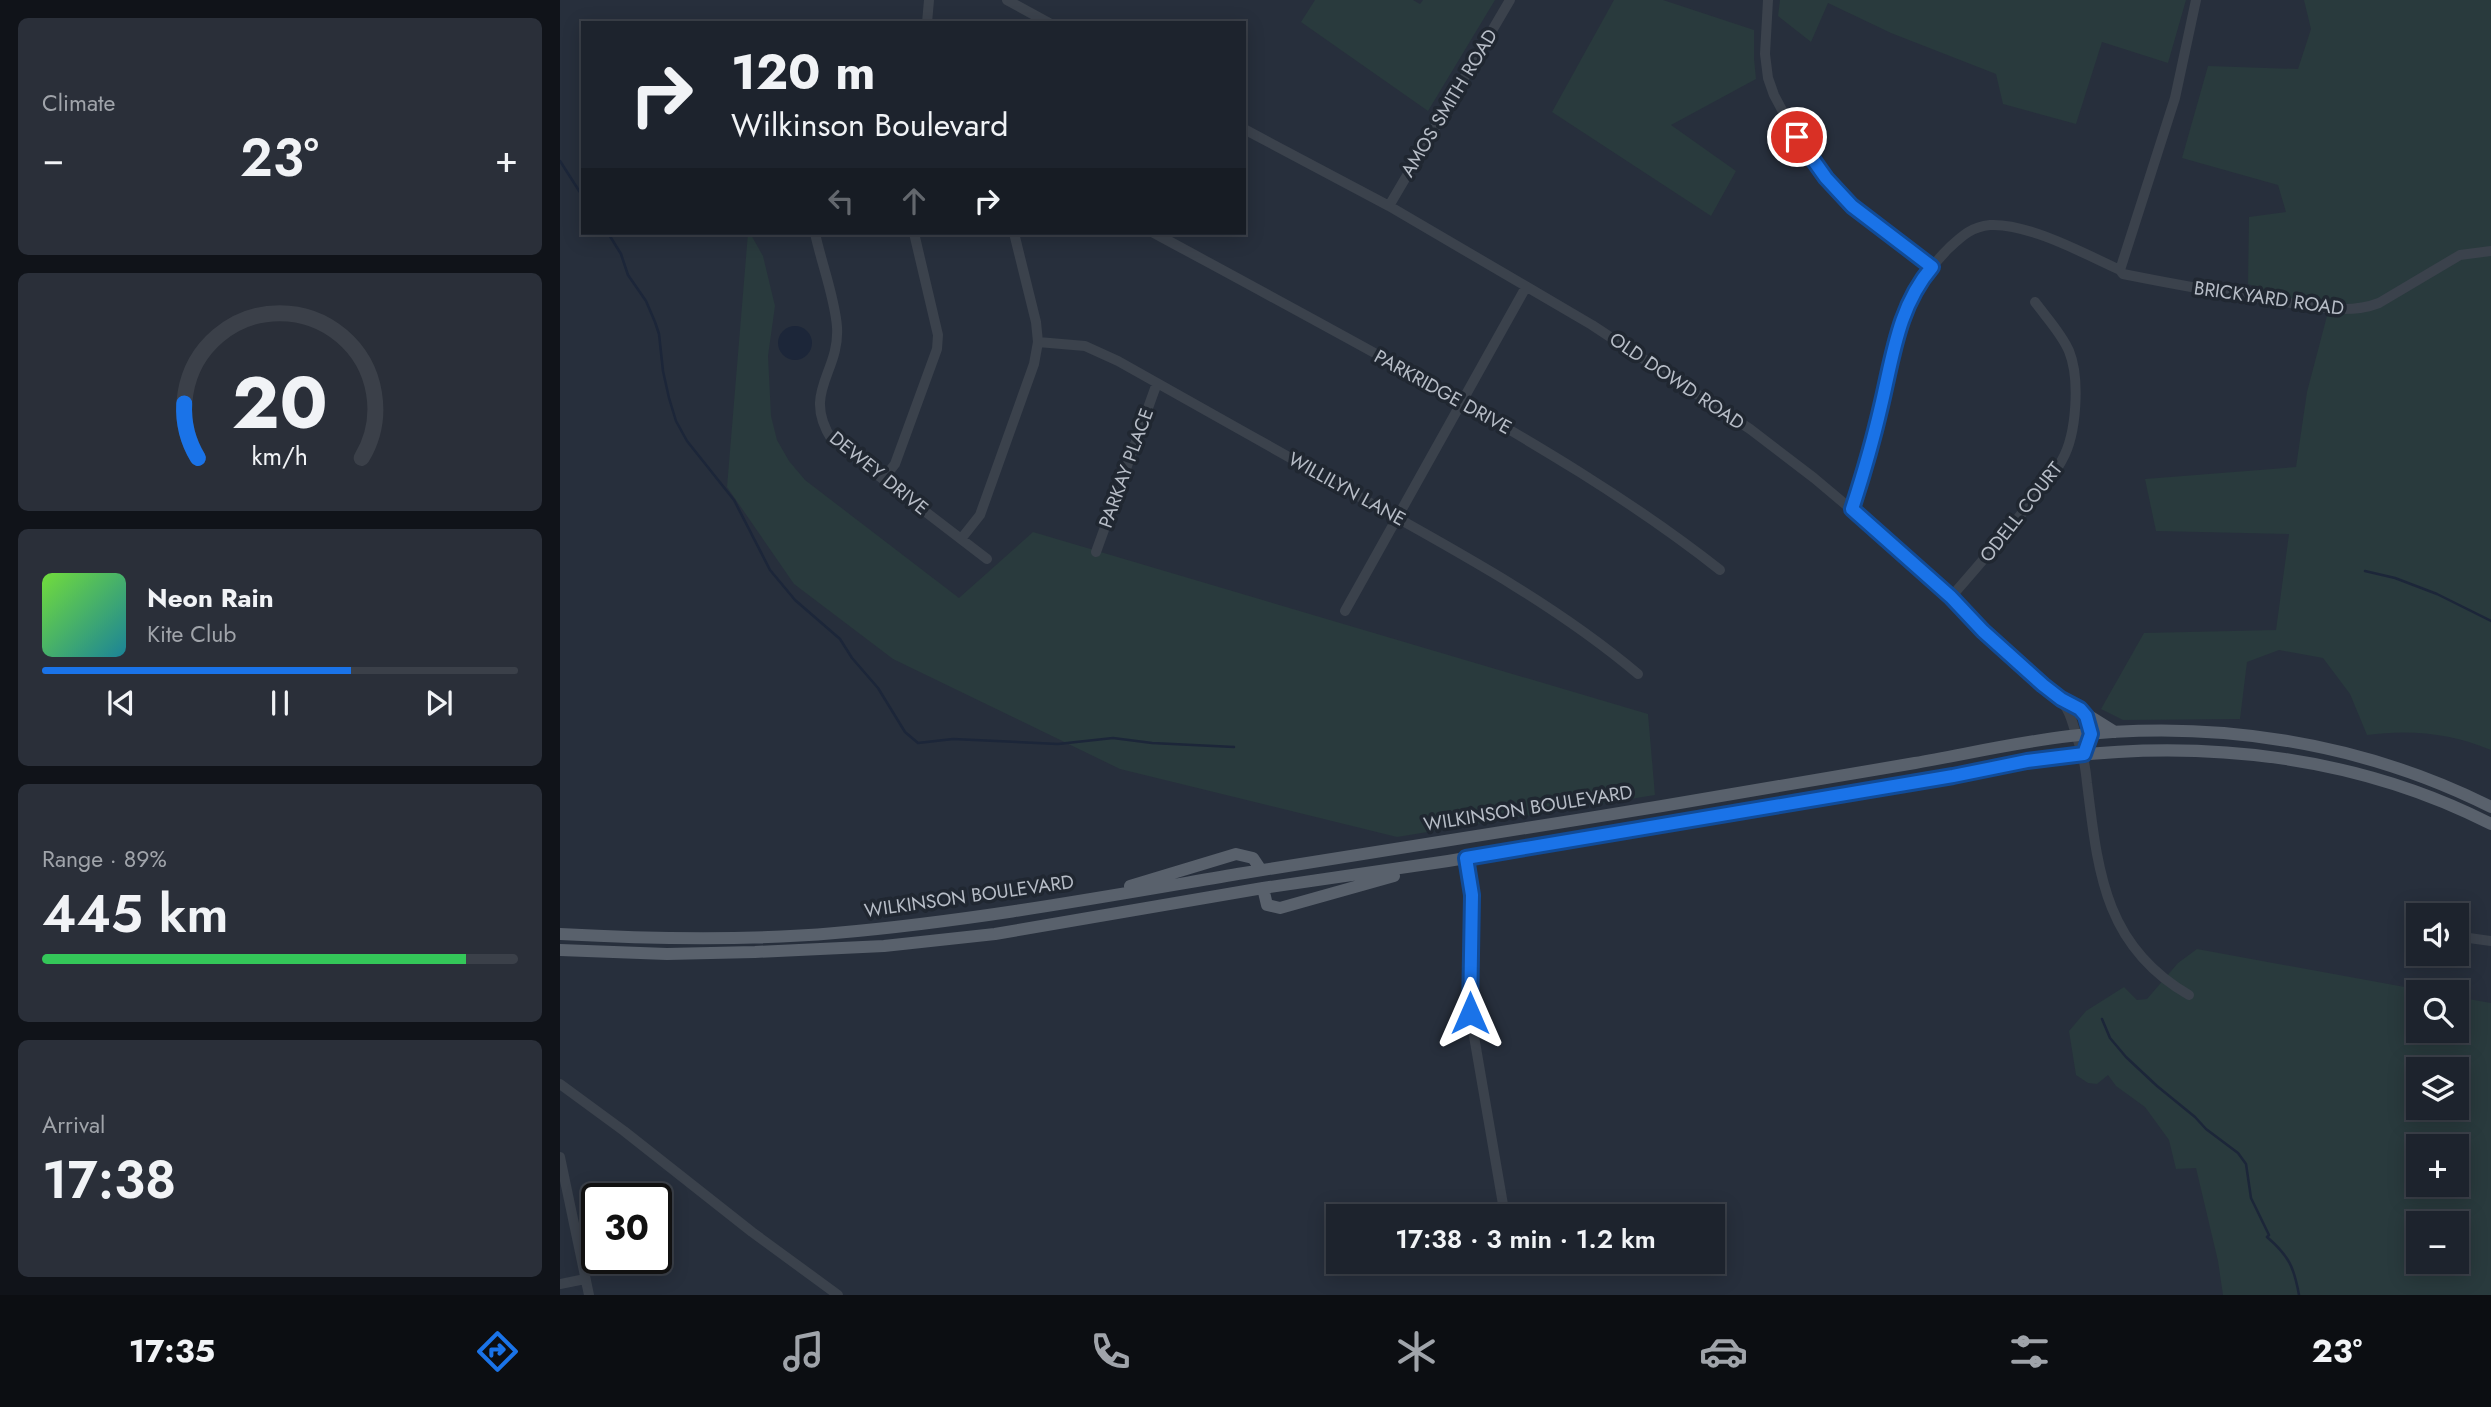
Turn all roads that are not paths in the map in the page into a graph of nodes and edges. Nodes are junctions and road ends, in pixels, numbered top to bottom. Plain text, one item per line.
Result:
1 (929, 0) edge
2 (1007, 0) edge
3 (1510, 0) edge
4 (1768, 0) edge
5 (2196, 0) edge
6 (927, 21) edge
7 (1045, 21) edge
8 (1246, 130) edge
9 (1389, 206) junction
10 (815, 235) edge
11 (914, 235) edge
12 (1014, 235) edge
13 (1158, 235) edge
14 (2491, 251) edge
15 (1932, 267) junction
16 (2120, 270) junction
17 (1526, 287) junction
18 (2035, 302) dead end
19 (1038, 342) junction
20 (1157, 383) junction
21 (1462, 401) junction
22 (884, 478) junction
23 (1852, 509) junction
24 (1398, 517) junction
25 (961, 539) junction
26 (1096, 552) dead end
27 (987, 558) dead end
28 (1720, 569) dead end
29 (1951, 597) junction
30 (1345, 611) dead end
31 (1638, 674) dead end
32 (2061, 699) junction
33 (2083, 712) junction
34 (2116, 732) junction
35 (2091, 734) junction
36 (2076, 735) junction
37 (2084, 754) junction
38 (2455, 789) junction
39 (2450, 805) junction
40 (2491, 807) edge
41 (2491, 824) edge
42 (1466, 858) junction
43 (1448, 862) junction
44 (1261, 870) junction
45 (1263, 888) junction
46 (1074, 901) junction
47 (882, 928) junction
48 (560, 934) edge
49 (2469, 938) dead end
50 (2491, 942) edge
51 (884, 946) junction
52 (560, 950) edge
53 (2189, 995) dead end
54 (560, 1084) edge
55 (560, 1157) edge
56 (1503, 1204) edge
57 (585, 1279) junction
58 (560, 1284) edge
59 (589, 1295) edge
60 (838, 1295) edge

1 - 6 street
2 - 7 street
3 - 9 street, AMOS SMITH ROAD
4 - 15 street
5 - 16 street
8 - 9 street, OLD DOWD ROAD
9 - 17 street, OLD DOWD ROAD
10 - 22 street, DEWEY DRIVE
11 - 22 street
12 - 19 street
13 - 21 street, PARKRIDGE DRIVE
14 - 16 street, BRICKYARD ROAD
15 - 16 street, BRICKYARD ROAD
15 - 23 street, BRICKYARD ROAD
17 - 21 street
17 - 23 street, OLD DOWD ROAD
18 - 29 street, ODELL COURT
19 - 20 street, WILLILYN LANE
19 - 25 street
20 - 24 street, WILLILYN LANE
20 - 26 street, PARKAY PLACE
21 - 24 street
21 - 28 street, PARKRIDGE DRIVE
22 - 25 street, DEWEY DRIVE
23 - 29 street, OLD DOWD ROAD
24 - 30 street
24 - 31 street, WILLILYN LANE
25 - 27 street, DEWEY DRIVE
29 - 32 street, OLD DOWD ROAD
32 - 33 street, OLD DOWD ROAD
32 - 36 street, OLD DOWD ROAD
33 - 34 main road
33 - 35 street
34 - 35 main road, WILKINSON BOULEVARD
34 - 38 main road, WILKINSON BOULEVARD
35 - 36 main road, WILKINSON BOULEVARD
35 - 37 street, OLD DOWD ROAD
36 - 37 street, OLD DOWD ROAD
36 - 44 main road, WILKINSON BOULEVARD
37 - 39 main road, WILKINSON BOULEVARD
37 - 42 main road, WILKINSON BOULEVARD
37 - 53 street, OLD DOWD ROAD
38 - 39 main road
38 - 40 main road, WILKINSON BOULEVARD
39 - 41 main road, WILKINSON BOULEVARD
42 - 43 main road, WILKINSON BOULEVARD
42 - 56 street
43 - 45 main road, WILKINSON BOULEVARD
43 - 45 main road
44 - 45 street
44 - 46 main road, WILKINSON BOULEVARD
44 - 46 main road
45 - 51 main road, WILKINSON BOULEVARD
46 - 47 main road, WILKINSON BOULEVARD
47 - 48 main road, WILKINSON BOULEVARD
47 - 51 street
49 - 50 street
51 - 52 main road, WILKINSON BOULEVARD
54 - 60 street
55 - 57 street
57 - 58 street
57 - 59 street

